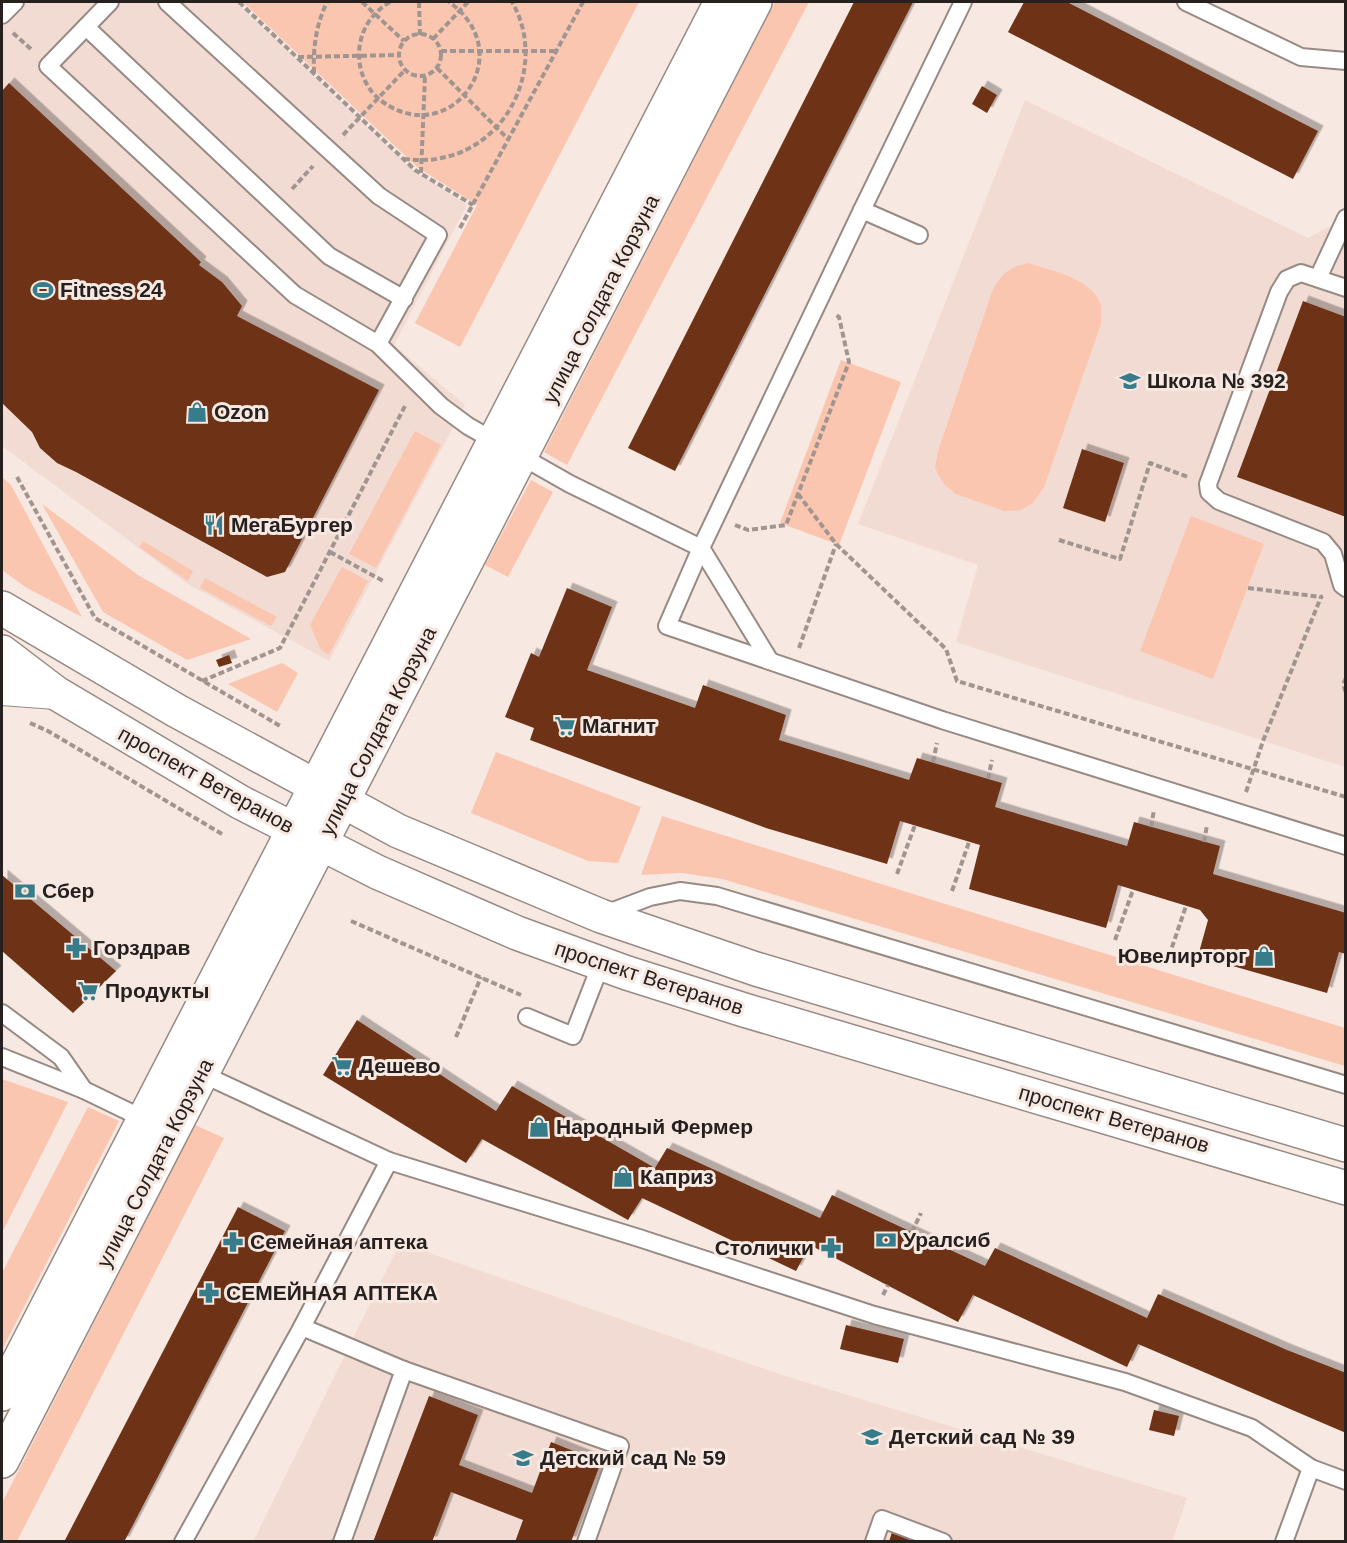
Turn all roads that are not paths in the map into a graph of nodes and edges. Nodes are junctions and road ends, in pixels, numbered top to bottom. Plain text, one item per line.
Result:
1 (15, 2) edge
2 (110, 2) edge
3 (167, 2) edge
4 (721, 2) edge
5 (755, 2) edge
6 (963, 2) edge
7 (1186, 2) edge
8 (2, 15) edge
9 (86, 27) junction
10 (1346, 61) edge
11 (862, 210) junction
12 (1346, 218) edge
13 (920, 236) dead end
14 (1318, 278) junction
15 (1346, 288) edge
16 (404, 299) junction
17 (378, 344) junction
18 (507, 449) junction
19 (701, 548) junction
20 (1344, 586) edge
21 (2, 608) edge
22 (2, 652) edge
23 (770, 661) junction
24 (2, 689) edge
25 (56, 693) junction
26 (329, 794) junction
27 (307, 836) junction
28 (1346, 846) edge
29 (601, 916) junction
30 (601, 964) junction
31 (2, 1013) edge
32 (527, 1017) dead end
33 (2, 1057) edge
34 (188, 1067) junction
35 (1346, 1085) edge
36 (84, 1090) junction
37 (158, 1126) junction
38 (1346, 1145) edge
39 (389, 1161) junction
40 (1346, 1188) edge
41 (302, 1327) junction
42 (404, 1370) junction
43 (2, 1394) edge
44 (2, 1461) edge
45 (1311, 1468) junction
46 (1346, 1481) edge
47 (183, 1542) edge
48 (342, 1542) edge
49 (586, 1542) edge
50 (874, 1542) edge
51 (943, 1542) edge
52 (1284, 1542) edge

1 - 8 lane
2 - 9 lane
3 - 16 lane
4 - 18 main road, улица Солдата Корзуна
5 - 18 main road, улица Солдата Корзуна
6 - 11 lane
7 - 10 lane
9 - 16 lane
9 - 17 lane
11 - 13 lane
11 - 19 lane
12 - 14 lane
14 - 15 lane
14 - 20 lane
16 - 17 lane
17 - 18 lane
18 - 19 lane
18 - 26 main road, улица Солдата Корзуна
19 - 23 lane
19 - 23 lane
21 - 26 main road, проспект Ветеранов
22 - 25 main road, проспект Ветеранов
23 - 28 lane
24 - 25 street
25 - 27 main road, проспект Ветеранов
26 - 27 main road, улица Солдата Корзуна
26 - 29 main road, проспект Ветеранов
27 - 30 main road, проспект Ветеранов
27 - 34 main road, улица Солдата Корзуна
29 - 35 lane
29 - 38 main road, проспект Ветеранов
30 - 32 lane
30 - 40 main road, проспект Ветеранов
31 - 36 lane
33 - 36 lane
34 - 37 main road, улица Солдата Корзуна
34 - 39 lane
36 - 37 lane
37 - 43 main road, улица Солдата Корзуна
37 - 44 main road, улица Солдата Корзуна
39 - 41 lane
39 - 45 lane
41 - 42 lane
41 - 47 lane
42 - 48 lane
42 - 49 lane
45 - 46 lane
45 - 52 lane
50 - 51 lane

